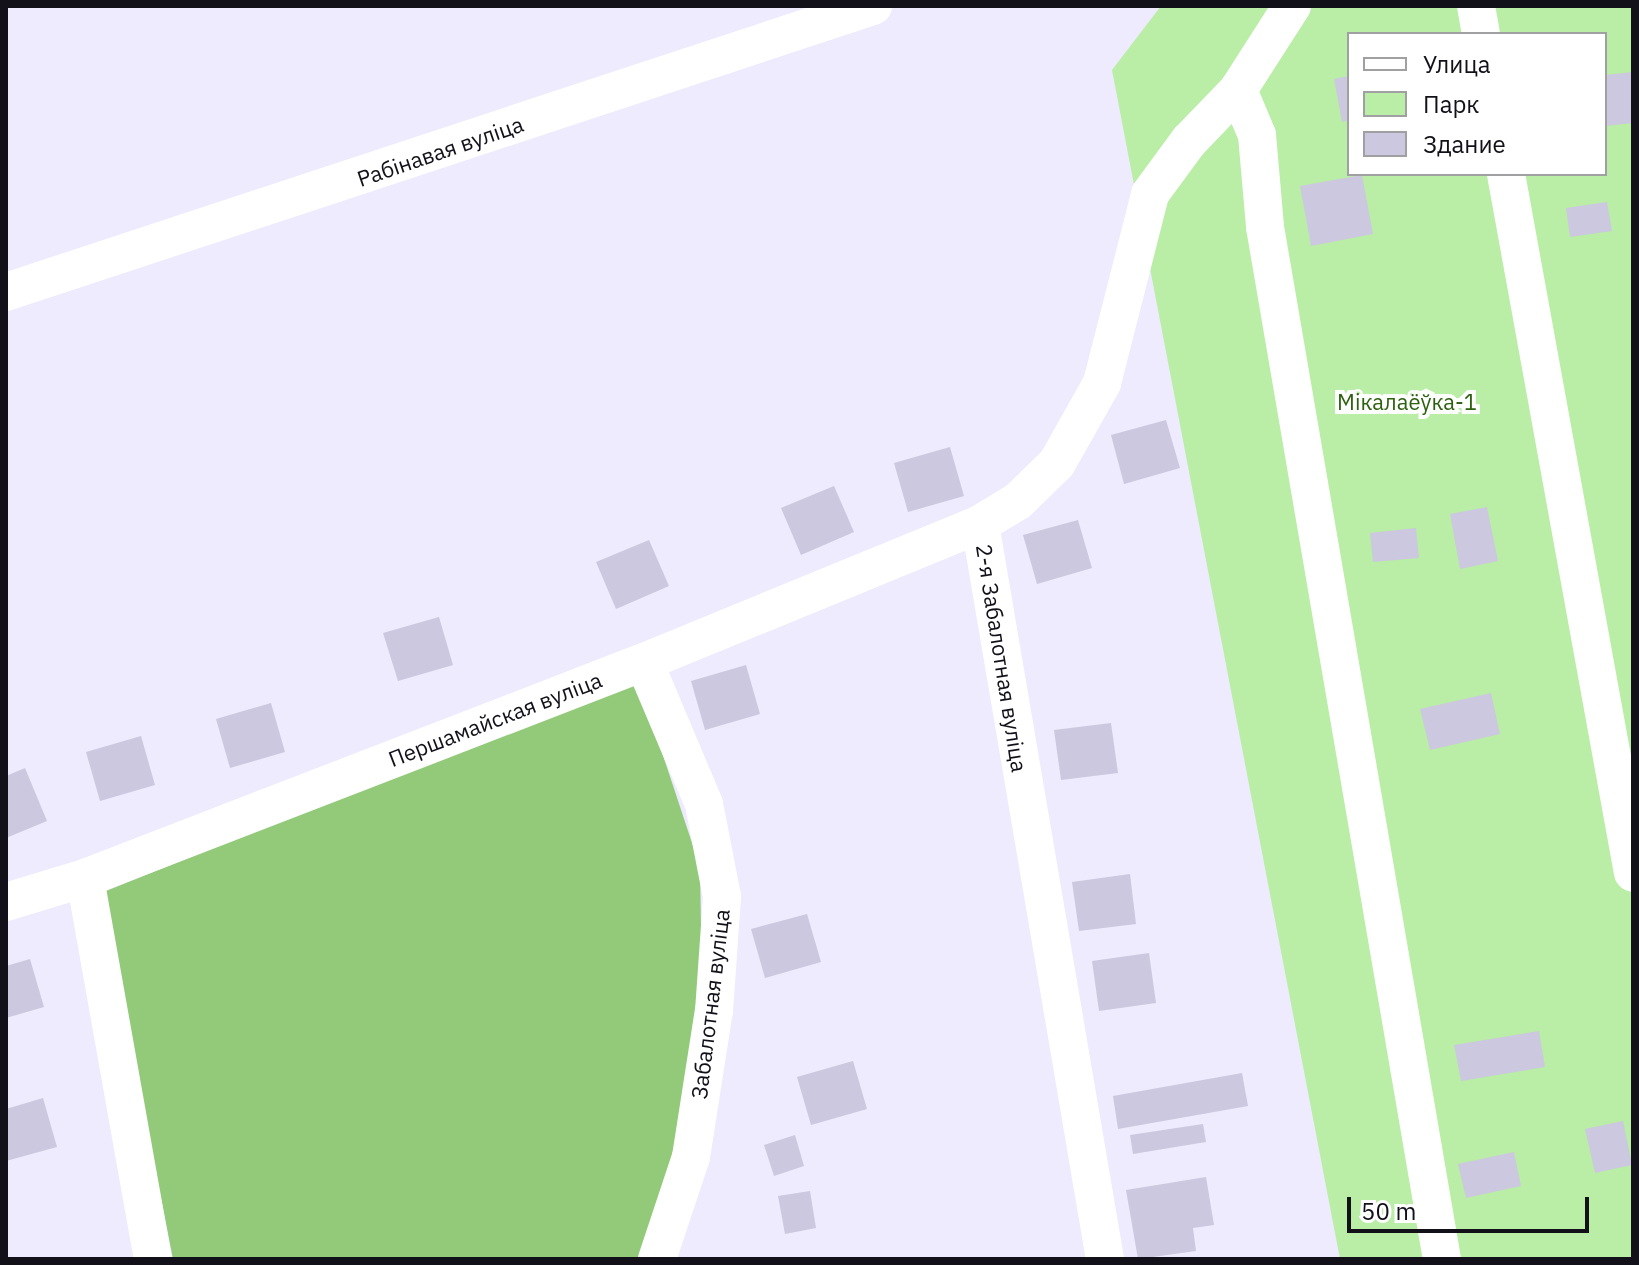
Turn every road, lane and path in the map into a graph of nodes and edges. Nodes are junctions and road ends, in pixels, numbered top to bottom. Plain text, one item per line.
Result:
1 (873, 6) edge
2 (1292, 6) edge
3 (1476, 6) edge
4 (1481, 32) edge
5 (1238, 90) junction
6 (1506, 176) edge
7 (6, 292) edge
8 (980, 524) junction
9 (644, 662) junction
10 (1633, 873) edge
11 (85, 878) junction
12 (6, 902) edge
13 (153, 1259) edge
14 (657, 1259) edge
15 (1105, 1259) edge
16 (1442, 1259) edge

1 - 7 street, Рабінавая вуліца
2 - 5 street, 2-я Забалотная вуліца
3 - 4 street
5 - 8 street, 2-я Забалотная вуліца
5 - 16 street
6 - 10 street
8 - 9 street, Першамайская вуліца
8 - 15 street, 2-я Забалотная вуліца
9 - 11 street, Першамайская вуліца
9 - 14 street, Забалотная вуліца
11 - 12 street, Першамайская вуліца
11 - 13 street

